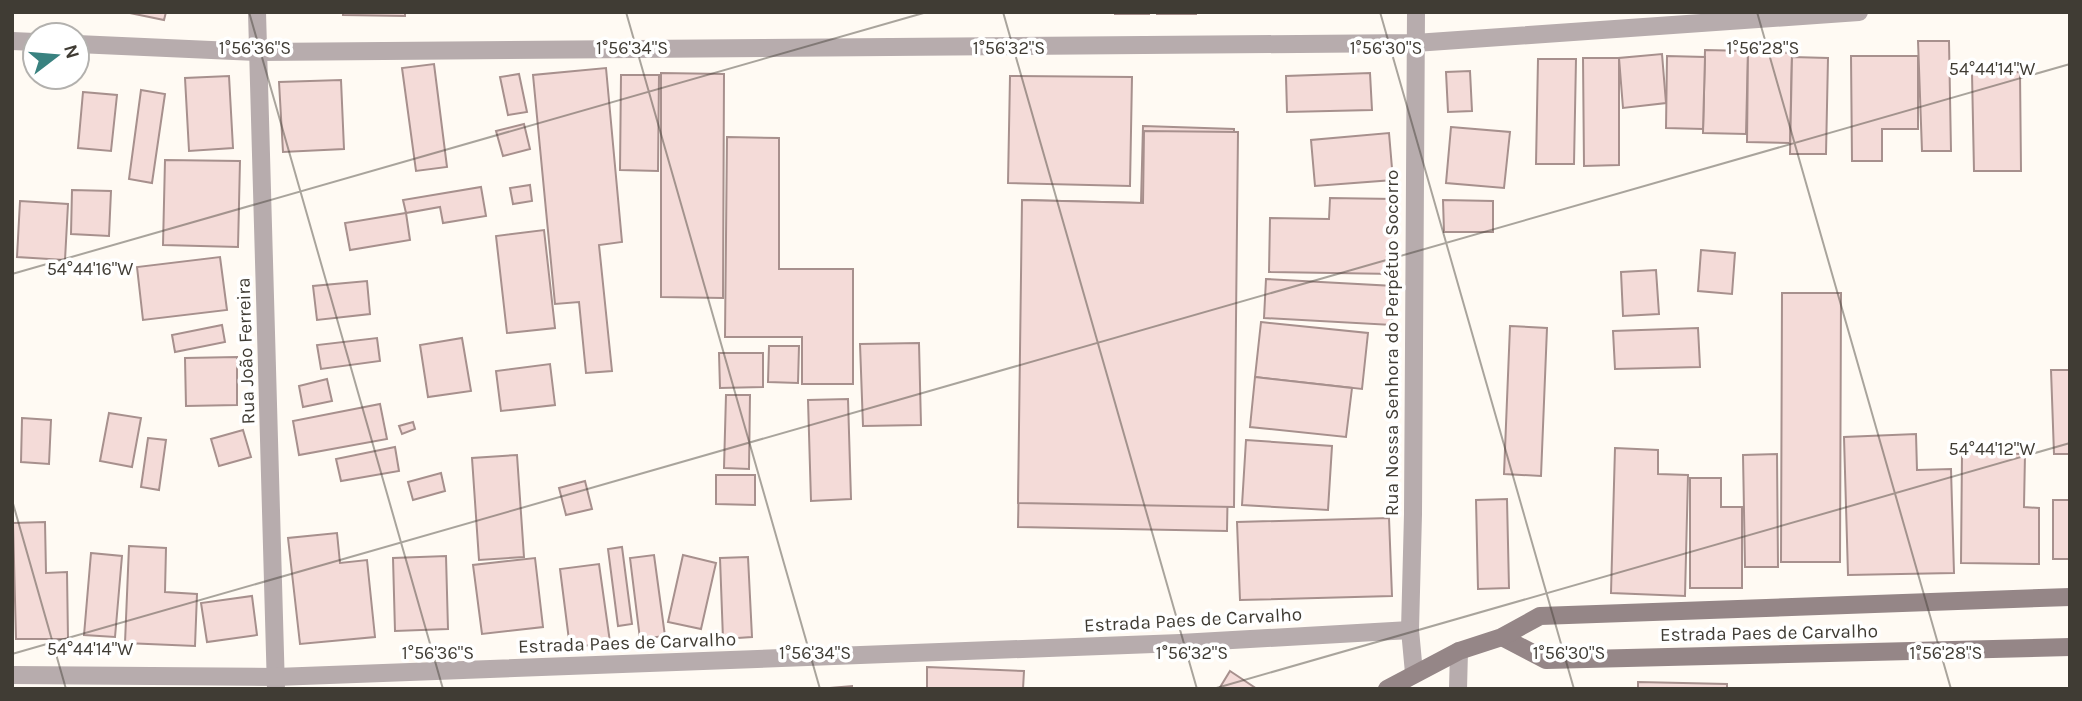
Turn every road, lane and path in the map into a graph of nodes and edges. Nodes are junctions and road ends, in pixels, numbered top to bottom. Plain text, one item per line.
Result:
1 (257, 12) edge
2 (1416, 12) edge
3 (1859, 12) edge
4 (1415, 43) junction
5 (91, 45) edge
6 (258, 52) junction
7 (2070, 597) edge
8 (1410, 630) junction
9 (1502, 637) junction
10 (2070, 647) edge
11 (1459, 651) junction
12 (1414, 673) junction
13 (12, 675) edge
14 (276, 683) edge
15 (1387, 689) edge
16 (1458, 689) edge

1 - 6 street, Rua João Ferreira
2 - 4 street, Rua Nossa Senhora do Perpétuo Socorro
3 - 4 street
4 - 6 street
4 - 8 street, Rua Nossa Senhora do Perpétuo Socorro
5 - 6 street
6 - 14 street, Rua João Ferreira
7 - 9 main road, Estrada Paes de Carvalho
8 - 12 street, Rua Nossa Senhora do Perpétuo Socorro
8 - 14 street, Estrada Paes de Carvalho
9 - 10 main road, Estrada Paes de Carvalho
9 - 11 main road
11 - 12 main road
11 - 16 street
12 - 15 main road
13 - 14 street, Estrada Paes de Carvalho

